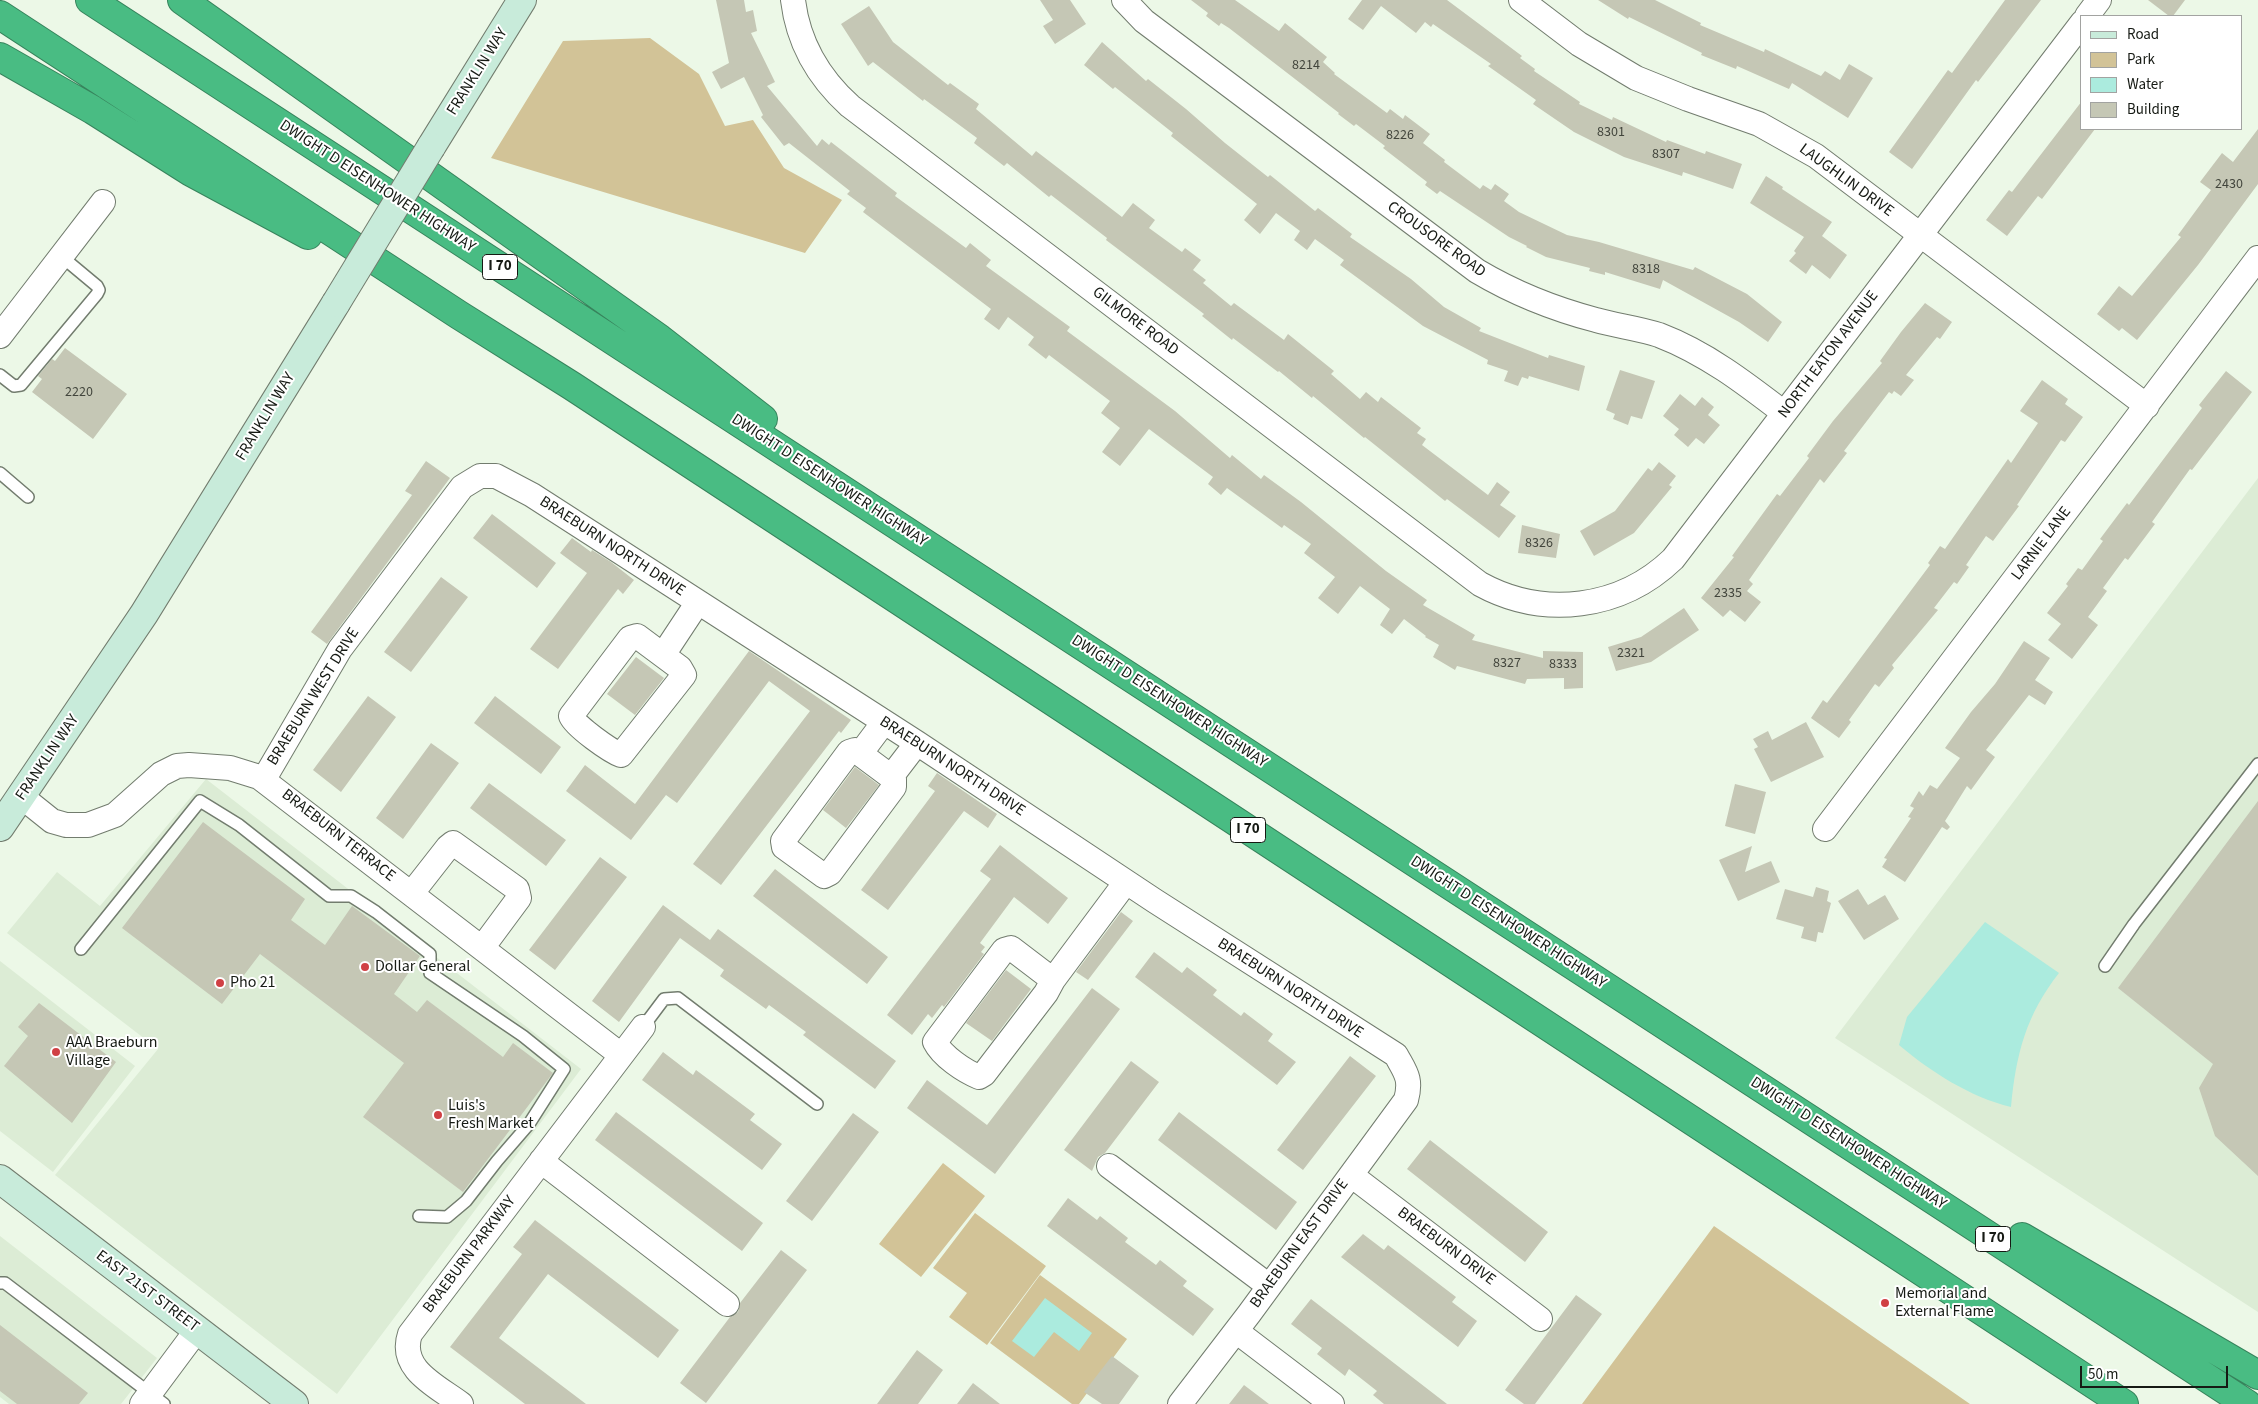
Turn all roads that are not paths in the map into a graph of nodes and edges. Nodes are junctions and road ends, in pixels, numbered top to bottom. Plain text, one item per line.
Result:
1 (90, 0) edge
2 (182, 0) edge
3 (522, 0) edge
4 (793, 0) edge
5 (1124, 0) edge
6 (1521, 0) edge
7 (2099, 0) edge
8 (0, 15) edge
9 (2088, 15) edge
10 (2080, 26) edge
11 (0, 57) edge
12 (103, 202) dead end
13 (1920, 235) junction
14 (61, 256) junction
15 (2258, 258) edge
16 (459, 315) junction
17 (0, 336) edge
18 (0, 375) edge
19 (2147, 406) junction
20 (1784, 414) junction
21 (0, 473) edge
22 (480, 476) joint
23 (28, 496) dead end
24 (910, 534) junction
25 (1525, 601) joint
26 (698, 602) junction
27 (663, 655) junction
28 (884, 722) junction
29 (917, 743) junction
30 (860, 754) junction
31 (2258, 764) edge
32 (891, 777) junction
33 (264, 779) junction
34 (22, 797) junction
35 (0, 827) edge
36 (1825, 829) dead end
37 (1126, 882) junction
38 (412, 894) junction
39 (482, 948) junction
40 (81, 949) dead end
41 (2104, 966) dead end
42 (1053, 980) junction
43 (643, 1027) joint
44 (621, 1055) junction
45 (1740, 1074) junction
46 (1408, 1079) joint
47 (816, 1104) dead end
48 (541, 1161) junction
49 (1109, 1166) dead end
50 (1351, 1175) junction
51 (0, 1179) edge
52 (419, 1216) dead end
53 (0, 1283) edge
54 (1269, 1286) junction
55 (727, 1304) dead end
56 (1540, 1319) dead end
57 (197, 1330) junction
58 (1236, 1331) junction
59 (2036, 1348) junction
60 (2258, 1375) edge
61 (152, 1400) edge
62 (294, 1404) edge
63 (461, 1404) edge
64 (1180, 1404) edge
65 (1332, 1404) edge
66 (2112, 1404) edge
67 (2124, 1404) edge
68 (2248, 1404) edge

1 - 24 highway, DWIGHT D EISENHOWER HIGHWAY / I 70
2 - 24 highway
3 - 34 main road, FRANKLIN WAY, bridge
4 - 25 street, GILMORE ROAD
5 - 20 street, CROUSORE ROAD
6 - 13 street, LAUGHLIN DRIVE
7 - 9 street
8 - 16 highway, I 70
10 - 13 street, NORTH EATON AVENUE
11 - 16 highway
12 - 14 street
13 - 19 street, LAUGHLIN DRIVE
13 - 20 street, NORTH EATON AVENUE
14 - 17 street
14 - 18 lane
15 - 19 street, LARNIE LANE
16 - 59 highway, I 70
19 - 36 street, LARNIE LANE
20 - 25 street, NORTH EATON AVENUE
21 - 23 lane
22 - 26 street, BRAEBURN NORTH DRIVE
22 - 33 street, BRAEBURN WEST DRIVE
24 - 45 highway, DWIGHT D EISENHOWER HIGHWAY / I 70
26 - 27 street
26 - 28 street, BRAEBURN NORTH DRIVE
27 - 27 street
28 - 29 street, BRAEBURN NORTH DRIVE
28 - 30 street
29 - 32 street
29 - 37 street, BRAEBURN NORTH DRIVE
30 - 32 street
30 - 32 street
31 - 41 lane
33 - 34 street, BRAEBURN WEST DRIVE
33 - 38 street, BRAEBURN TERRACE
34 - 35 main road, FRANKLIN WAY
37 - 42 street
37 - 46 street, BRAEBURN NORTH DRIVE
38 - 39 street, BRAEBURN TERRACE
38 - 39 street, BRAEBURN TERRACE
39 - 44 street, BRAEBURN TERRACE
40 - 52 lane
42 - 42 street
43 - 44 street, BRAEBURN PARKWAY
43 - 47 lane
44 - 48 street, BRAEBURN PARKWAY
45 - 60 highway
45 - 68 highway, DWIGHT D EISENHOWER HIGHWAY / I 70
46 - 50 street, BRAEBURN EAST DRIVE
48 - 55 street
48 - 63 street, BRAEBURN PARKWAY
49 - 54 street
50 - 54 street, BRAEBURN EAST DRIVE
50 - 56 street, BRAEBURN DRIVE
51 - 57 main road, EAST 21ST STREET
53 - 61 lane
54 - 58 street, BRAEBURN EAST DRIVE
57 - 61 street
57 - 62 main road, EAST 21ST STREET
58 - 64 street, BRAEBURN EAST DRIVE
58 - 65 street
59 - 66 highway
59 - 67 highway, I 70

